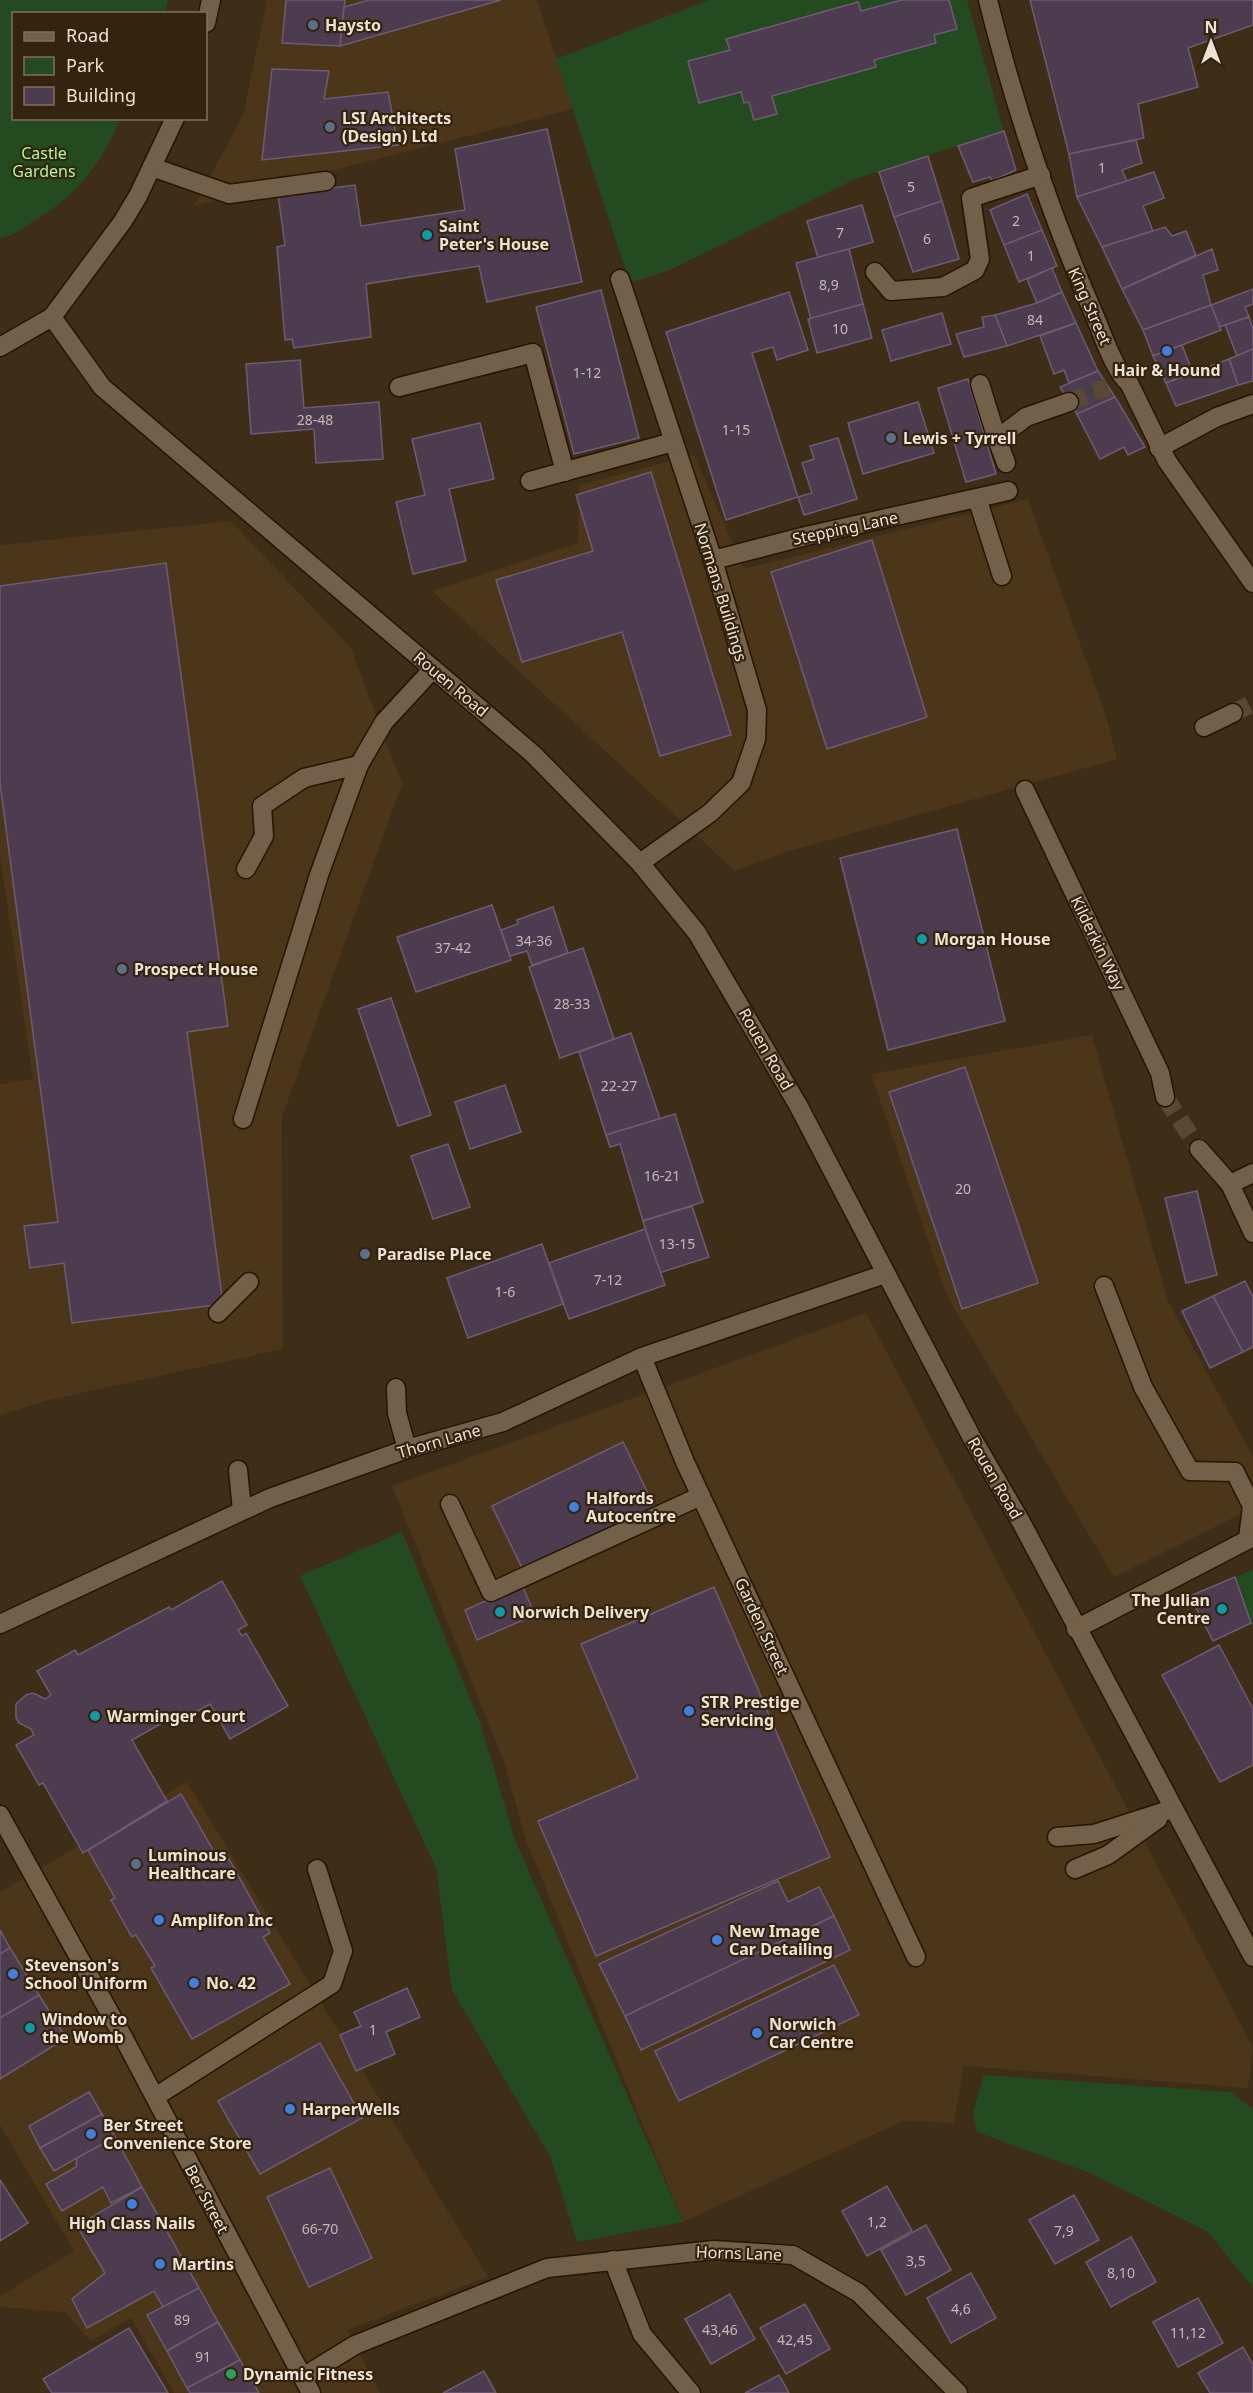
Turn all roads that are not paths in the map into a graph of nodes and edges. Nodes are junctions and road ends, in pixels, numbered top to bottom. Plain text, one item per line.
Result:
1 (211, 0) edge
2 (988, 0) edge
3 (207, 18) edge
4 (174, 120) edge
5 (152, 167) junction
6 (1041, 175) junction
7 (326, 181) dead end
8 (875, 272) dead end
9 (620, 279) dead end
10 (52, 317) junction
11 (0, 347) edge
12 (980, 384) dead end
13 (399, 387) dead end
14 (1069, 402) tunnel mouth
15 (1253, 404) edge
16 (997, 439) junction
17 (674, 442) junction
18 (1159, 448) junction
19 (1006, 464) dead end
20 (565, 472) junction
21 (530, 481) dead end
22 (1008, 491) dead end
23 (977, 498) junction
24 (713, 560) junction
25 (1002, 576) dead end
26 (1253, 583) edge
27 (433, 669) junction
28 (1233, 713) tunnel mouth
29 (1204, 727) dead end
30 (359, 765) junction
31 (1025, 790) dead end
32 (640, 862) junction
33 (246, 869) dead end
34 (1165, 1097) tunnel mouth
35 (243, 1119) dead end
36 (1199, 1149) tunnel mouth
37 (1253, 1173) edge
38 (1230, 1184) junction
39 (1253, 1233) edge
40 (885, 1274) junction
41 (249, 1282) dead end
42 (1104, 1286) dead end
43 (218, 1313) dead end
44 (642, 1358) junction
45 (396, 1388) dead end
46 (407, 1449) junction
47 (238, 1470) dead end
48 (701, 1496) junction
49 (450, 1504) dead end
50 (242, 1510) junction
51 (1250, 1538) edge
52 (0, 1624) edge
53 (1076, 1629) junction
54 (1172, 1809) junction
55 (0, 1815) edge
56 (1057, 1838) dead end
57 (317, 1869) dead end
58 (1075, 1869) dead end
59 (916, 1957) dead end
60 (1253, 1957) edge
61 (155, 2097) junction
62 (613, 2260) junction
63 (307, 2385) edge
64 (691, 2393) edge
65 (958, 2393) edge

1 - 3 street
2 - 6 street, King Street
4 - 5 street
5 - 7 street
5 - 10 street
6 - 8 street
6 - 18 street, King Street
9 - 17 street, Normans Buildings
10 - 11 street
10 - 27 street, Rouen Road
12 - 16 street
13 - 20 street
14 - 16 street
15 - 18 street
16 - 19 street
17 - 20 street
17 - 24 street, Normans Buildings
18 - 26 street, King Street
20 - 21 street
22 - 23 street, Stepping Lane
23 - 24 street, Stepping Lane
23 - 25 street
24 - 32 street, Normans Buildings
27 - 30 street
27 - 32 street, Rouen Road
28 - 29 street
30 - 33 street
30 - 35 street
31 - 34 street, Kilderkin Way
32 - 40 street, Rouen Road
36 - 38 street
37 - 38 street
38 - 39 street
40 - 44 street, Thorn Lane
40 - 53 street, Rouen Road
41 - 43 street
42 - 51 street
44 - 46 street, Thorn Lane
44 - 48 street, Garden Street
45 - 46 street
46 - 50 street, Thorn Lane
47 - 50 street
48 - 49 street
48 - 59 street, Garden Street
50 - 52 street, Thorn Lane
51 - 53 street
53 - 54 street, Rouen Road
54 - 56 street
54 - 58 street
54 - 60 street, Rouen Road
55 - 61 street, Ber Street
57 - 61 street
61 - 63 street, Ber Street
62 - 63 street, Horns Lane
62 - 64 street
62 - 65 street, Horns Lane

